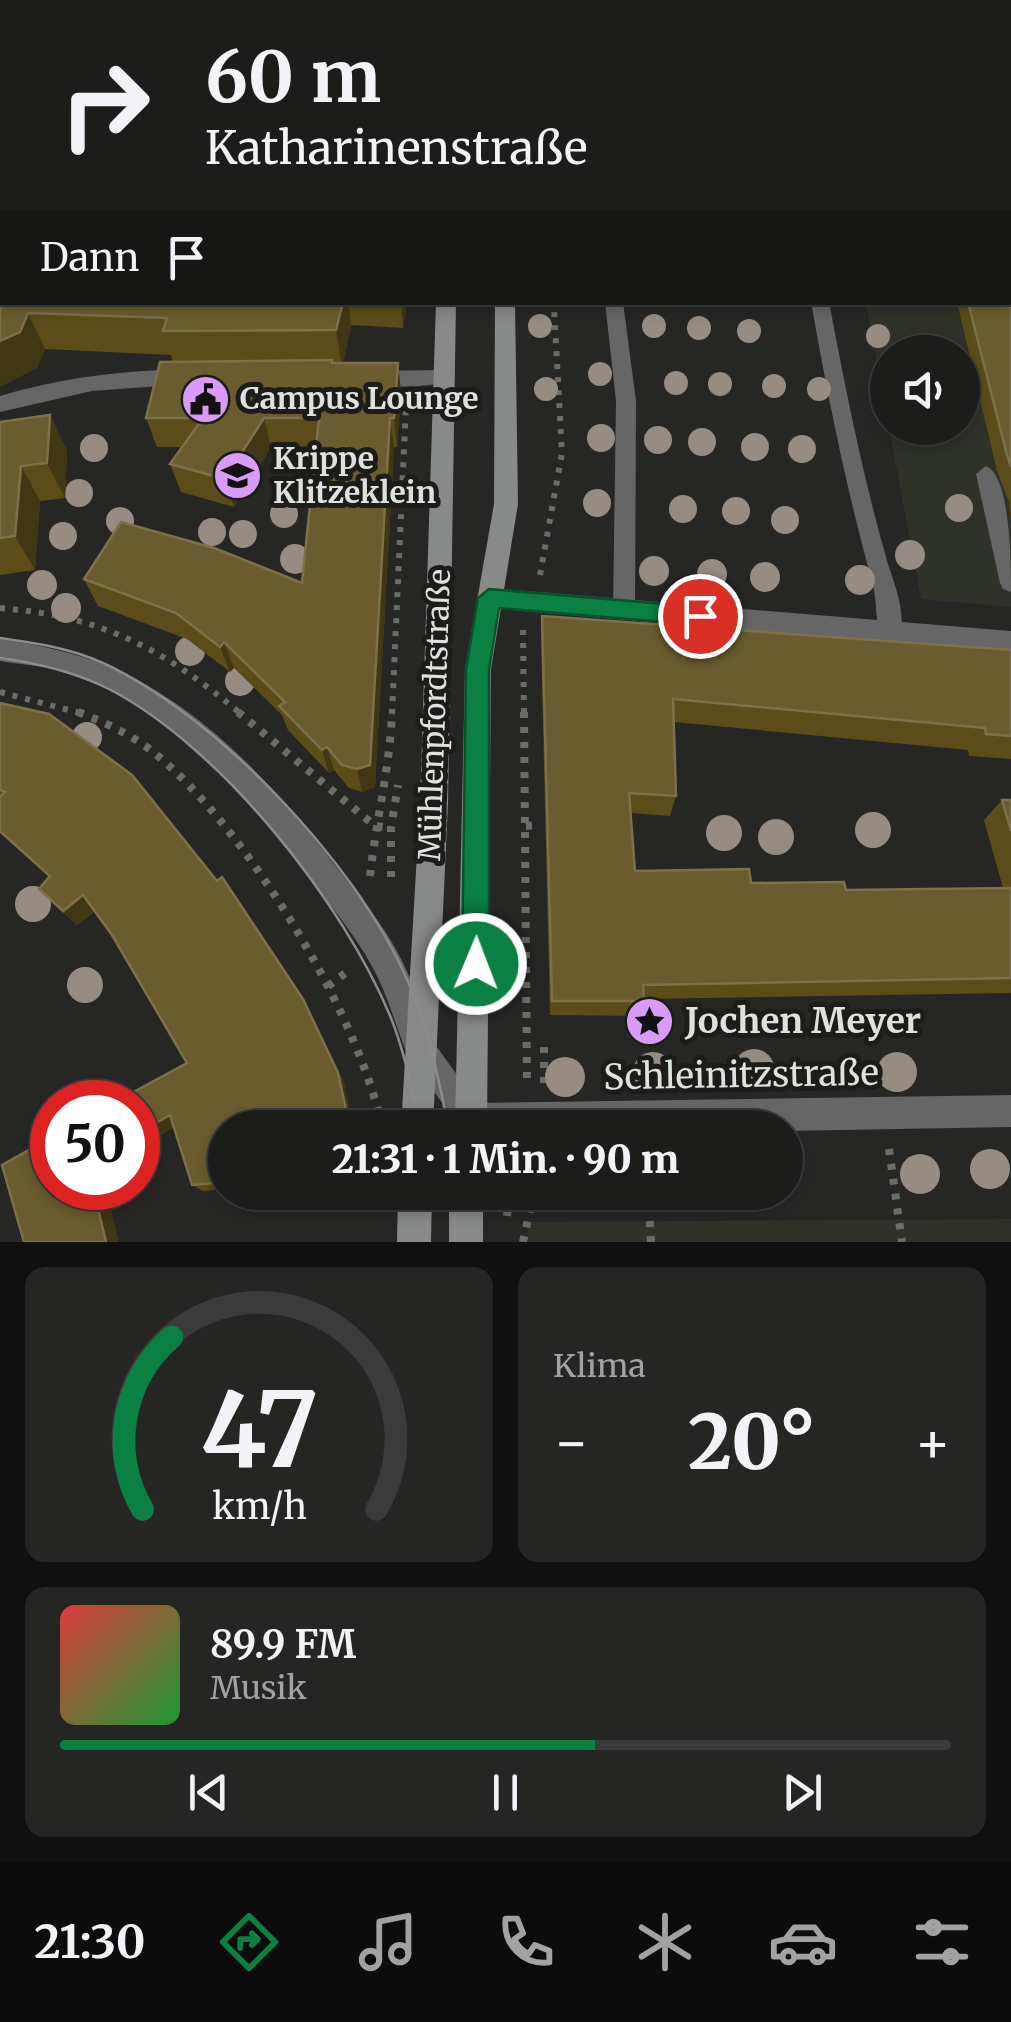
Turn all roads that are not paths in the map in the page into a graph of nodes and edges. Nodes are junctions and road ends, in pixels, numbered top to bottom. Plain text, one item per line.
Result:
1 (446, 305) edge
2 (505, 305) edge
3 (614, 305) edge
4 (821, 305) edge
5 (444, 377) junction
6 (207, 378) edge
7 (341, 378) edge
8 (0, 404) edge
9 (986, 474) dead end
10 (1011, 583) edge
11 (489, 598) junction
12 (624, 610) junction
13 (890, 632) junction
14 (1011, 642) edge
15 (0, 650) edge
16 (420, 1049) junction
17 (418, 1110) edge
18 (463, 1110) edge
19 (472, 1110) edge
20 (1011, 1111) edge
21 (803, 1115) edge
22 (415, 1210) edge
23 (466, 1210) edge
24 (414, 1242) edge
25 (466, 1242) edge

1 - 5 main road, Mühlenpfordtstraße
2 - 11 main road, Mühlenpfordtstraße
3 - 12 lane
4 - 13 lane
5 - 7 street
5 - 16 main road, Mühlenpfordtstraße
6 - 8 street
9 - 10 lane
11 - 12 street
11 - 19 main road, Mühlenpfordtstraße
12 - 13 street
13 - 14 street
15 - 16 street
16 - 17 main road, Mühlenpfordtstraße
16 - 18 lane
20 - 21 street, Schleinitzstraße
22 - 24 main road
23 - 25 main road

